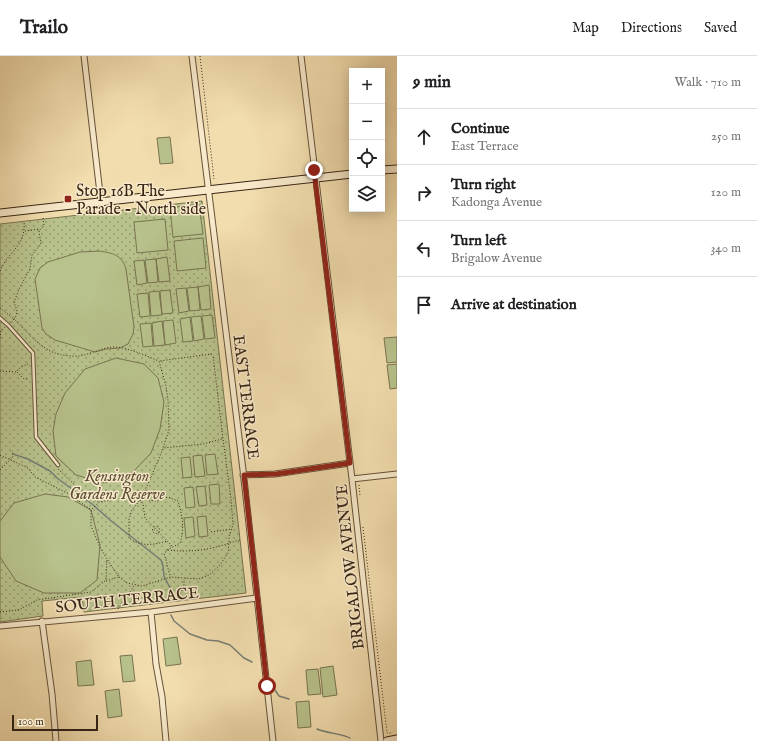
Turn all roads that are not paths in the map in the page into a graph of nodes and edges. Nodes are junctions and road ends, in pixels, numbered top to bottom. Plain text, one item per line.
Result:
1 (84, 56) edge
2 (192, 56) edge
3 (301, 56) edge
4 (397, 169) edge
5 (385, 170) edge
6 (349, 174) edge
7 (315, 178) junction
8 (208, 190) junction
9 (101, 202) junction
10 (0, 213) edge
11 (0, 318) edge
12 (350, 463) junction
13 (58, 465) dead end
14 (397, 474) edge
15 (244, 475) junction
16 (352, 478) junction
17 (257, 598) junction
18 (151, 612) junction
19 (42, 621) junction
20 (0, 626) edge
21 (397, 739) edge
22 (56, 741) edge
23 (166, 741) edge
24 (273, 741) edge
25 (381, 741) edge
26 (387, 741) edge

1 - 9 street
2 - 8 street, EAST TERRACE
3 - 7 street, BRIGALOW AVENUE
4 - 5 main road
6 - 7 main road
7 - 8 main road
7 - 12 street, BRIGALOW AVENUE
8 - 9 main road
8 - 15 street, EAST TERRACE
9 - 10 main road
11 - 13 lane
12 - 15 street
12 - 16 street, BRIGALOW AVENUE
14 - 16 street
15 - 17 street, EAST TERRACE
16 - 25 street, BRIGALOW AVENUE
17 - 18 street, SOUTH TERRACE
17 - 24 street, EAST TERRACE
18 - 19 street, SOUTH TERRACE
18 - 23 street
19 - 20 street, SOUTH TERRACE
19 - 22 street
21 - 26 main road

